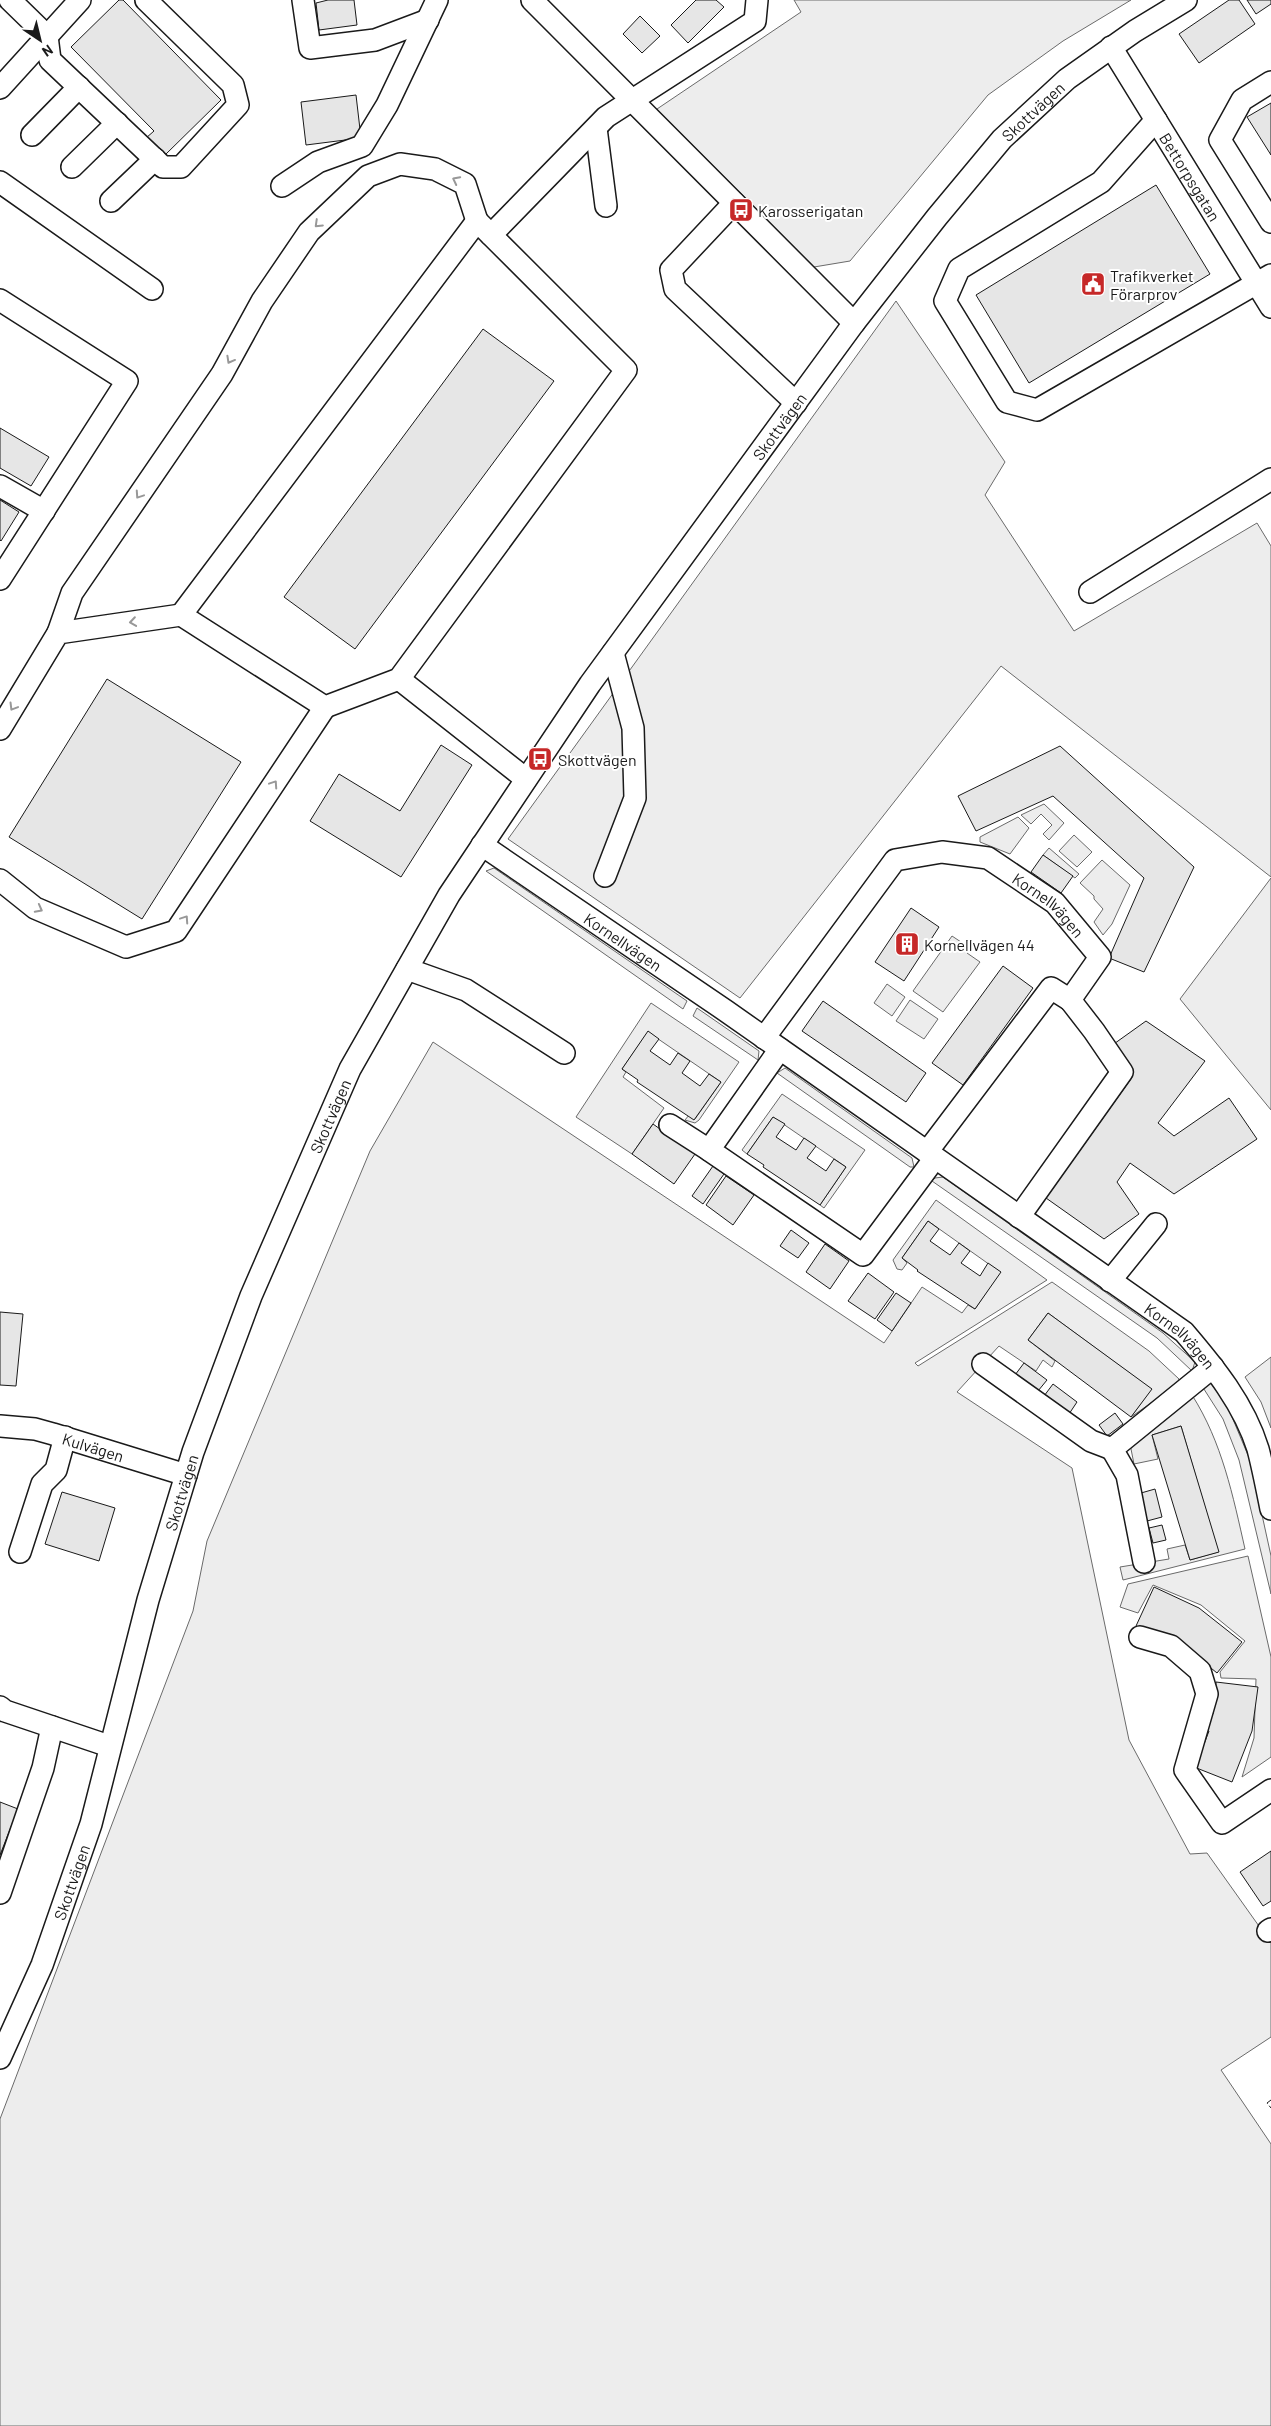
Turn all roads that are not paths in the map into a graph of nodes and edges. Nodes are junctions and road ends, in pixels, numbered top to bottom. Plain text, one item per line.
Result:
1 (10, 0) edge
2 (80, 0) edge
3 (146, 0) edge
4 (303, 0) edge
5 (437, 0) edge
6 (757, 0) edge
7 (1186, 0) edge
8 (538, 2) edge
9 (428, 20) junction
10 (47, 36) junction
11 (1111, 47) junction
12 (1271, 82) edge
13 (79, 87) junction
14 (0, 88) edge
15 (632, 101) junction
16 (1156, 120) junction
17 (118, 123) junction
18 (596, 128) junction
19 (32, 135) dead end
20 (155, 159) junction
21 (72, 167) dead end
22 (0, 182) edge
23 (282, 186) dead end
24 (111, 201) dead end
25 (734, 203) junction
26 (606, 206) dead end
27 (1271, 222) edge
28 (484, 228) junction
29 (1264, 279) edge
30 (152, 290) dead end
31 (0, 300) edge
32 (1271, 307) edge
33 (854, 323) junction
34 (796, 403) junction
35 (1271, 480) edge
36 (0, 486) edge
37 (44, 511) junction
38 (3, 567) edge
39 (1090, 592) dead end
40 (181, 615) junction
41 (58, 633) junction
42 (613, 653) junction
43 (399, 679) junction
44 (325, 708) junction
45 (0, 730) edge
46 (526, 779) junction
47 (482, 845) junction
48 (605, 876) dead end
49 (0, 880) edge
50 (407, 969) junction
51 (1070, 1000) junction
52 (772, 1043) junction
53 (564, 1053) dead end
54 (670, 1125) dead end
55 (709, 1150) junction
56 (931, 1155) junction
57 (1019, 1216) junction
58 (1156, 1224) dead end
59 (1110, 1280) junction
60 (983, 1364) dead end
61 (1213, 1367) junction
62 (0, 1426) edge
63 (65, 1437) junction
64 (1112, 1450) junction
65 (186, 1475) junction
66 (1271, 1509) edge
67 (20, 1552) dead end
68 (1144, 1562) dead end
69 (1140, 1636) dead end
70 (0, 1706) edge
71 (52, 1727) junction
72 (109, 1746) junction
73 (1271, 1790) edge
74 (0, 1893) edge
75 (3, 2046) edge

1 - 10 street
2 - 10 street
3 - 20 street
4 - 9 street
5 - 9 street
6 - 15 street
7 - 11 street, Skottvägen
8 - 15 street
9 - 23 street
10 - 13 street
10 - 14 street
11 - 16 street, Bettorpsgatan
11 - 33 street, Skottvägen
12 - 27 street
13 - 17 street
13 - 19 street
15 - 18 street
15 - 25 street
16 - 29 street, Bettorpsgatan
16 - 29 street
17 - 20 street
17 - 21 street
18 - 26 street
18 - 28 street
20 - 24 street
22 - 30 street
25 - 33 street
25 - 34 street
28 - 40 street
28 -> 41 street
28 - 43 street
29 - 32 street, Bettorpsgatan
31 - 37 street
33 - 34 street, Skottvägen
34 - 42 street, Skottvägen
35 - 39 street
36 - 37 street
37 - 38 street
40 -> 41 street
40 - 44 street
41 -> 45 street
42 - 46 street, Skottvägen
42 - 48 street
43 - 44 street
43 - 46 street
49 -> 44 street
46 - 47 street, Skottvägen
47 - 50 street, Skottvägen
47 - 52 street, Kornellvägen
50 - 53 street
50 - 65 street, Skottvägen
51 - 52 street, Kornellvägen
51 - 56 street
51 - 57 street
52 - 55 street
52 - 56 street, Kornellvägen
54 - 55 street
55 - 56 street
56 - 57 street, Kornellvägen
57 - 59 street, Kornellvägen
58 - 59 street
59 - 61 street, Kornellvägen
60 - 64 street
61 - 64 street
61 - 66 street, Kornellvägen
62 - 63 street, Kulvägen
63 - 65 street, Kulvägen
63 - 67 street
64 - 68 street
65 - 72 street, Skottvägen
69 - 73 street
70 - 71 street
71 - 72 street
71 - 74 street
72 - 75 street, Skottvägen

